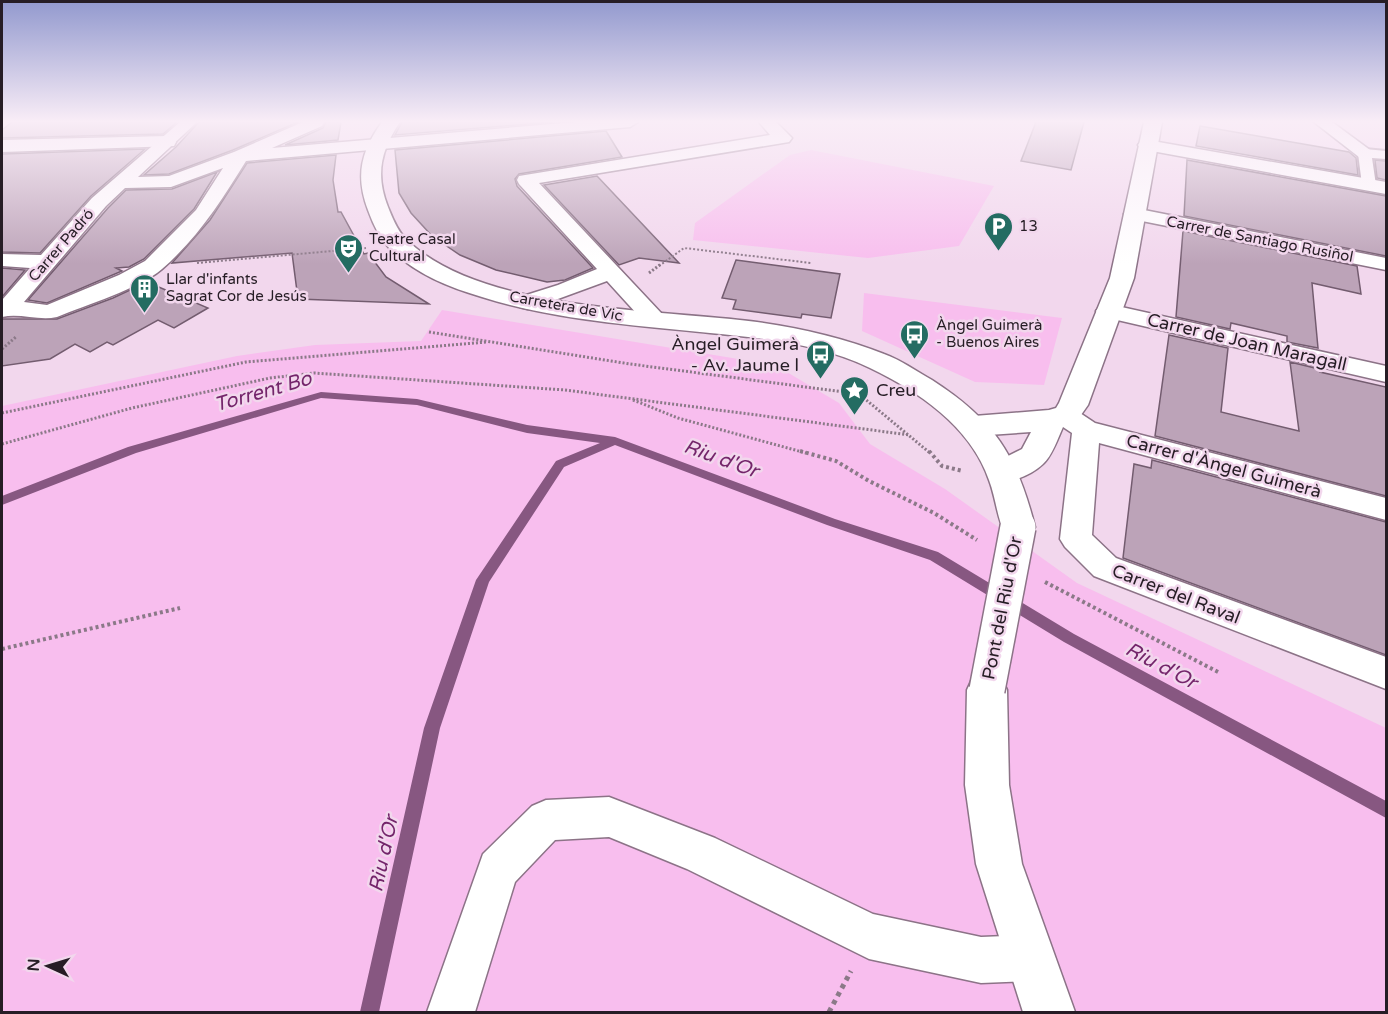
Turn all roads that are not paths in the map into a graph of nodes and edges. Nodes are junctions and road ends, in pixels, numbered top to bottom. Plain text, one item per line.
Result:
1 (137, 169) edge
2 (203, 169) edge
3 (232, 169) edge
4 (370, 169) edge
5 (591, 169) edge
6 (1142, 169) edge
7 (1284, 169) edge
8 (1371, 169) edge
9 (122, 183) junction
10 (1378, 186) edge
11 (1134, 214) junction
12 (2, 260) edge
13 (45, 262) junction
14 (1386, 264) edge
15 (609, 272) junction
16 (528, 302) junction
17 (5, 309) edge
18 (1108, 311) junction
19 (656, 320) junction
20 (1386, 374) edge
21 (1068, 422) junction
22 (974, 426) junction
23 (1003, 472) junction
24 (1386, 509) edge
25 (1018, 527) joint
26 (1386, 674) edge
27 (1029, 958) junction
28 (451, 1012) edge
29 (1049, 1012) edge

1 - 9 street, Carrer Padró
2 - 9 street
3 - 17 street
4 - 16 main road, Carretera de Vic
5 - 15 street
6 - 11 main road
7 - 10 street
8 - 10 street
9 - 13 street, Carrer Padró
11 - 14 street, Carrer de Santiago Rusiñol
11 - 18 main road
12 - 13 street
13 - 17 street, Carrer Padró
15 - 16 street
15 - 19 street
16 - 19 main road, Carretera de Vic
18 - 20 street, Carrer de Joan Maragall
18 - 21 main road
19 - 22 main road, Carretera de Vic
21 - 22 main road
21 - 23 main road
21 - 24 street, Carrer d'Àngel Guimerà
21 - 26 street, Carrer del Raval
22 - 23 main road, Carretera de Vic
23 - 25 main road, Carretera de Vic
25 - 27 main road, Pont del Riu d'Or, bridge
27 - 28 street
27 - 29 main road, Pont del Riu d'Or

